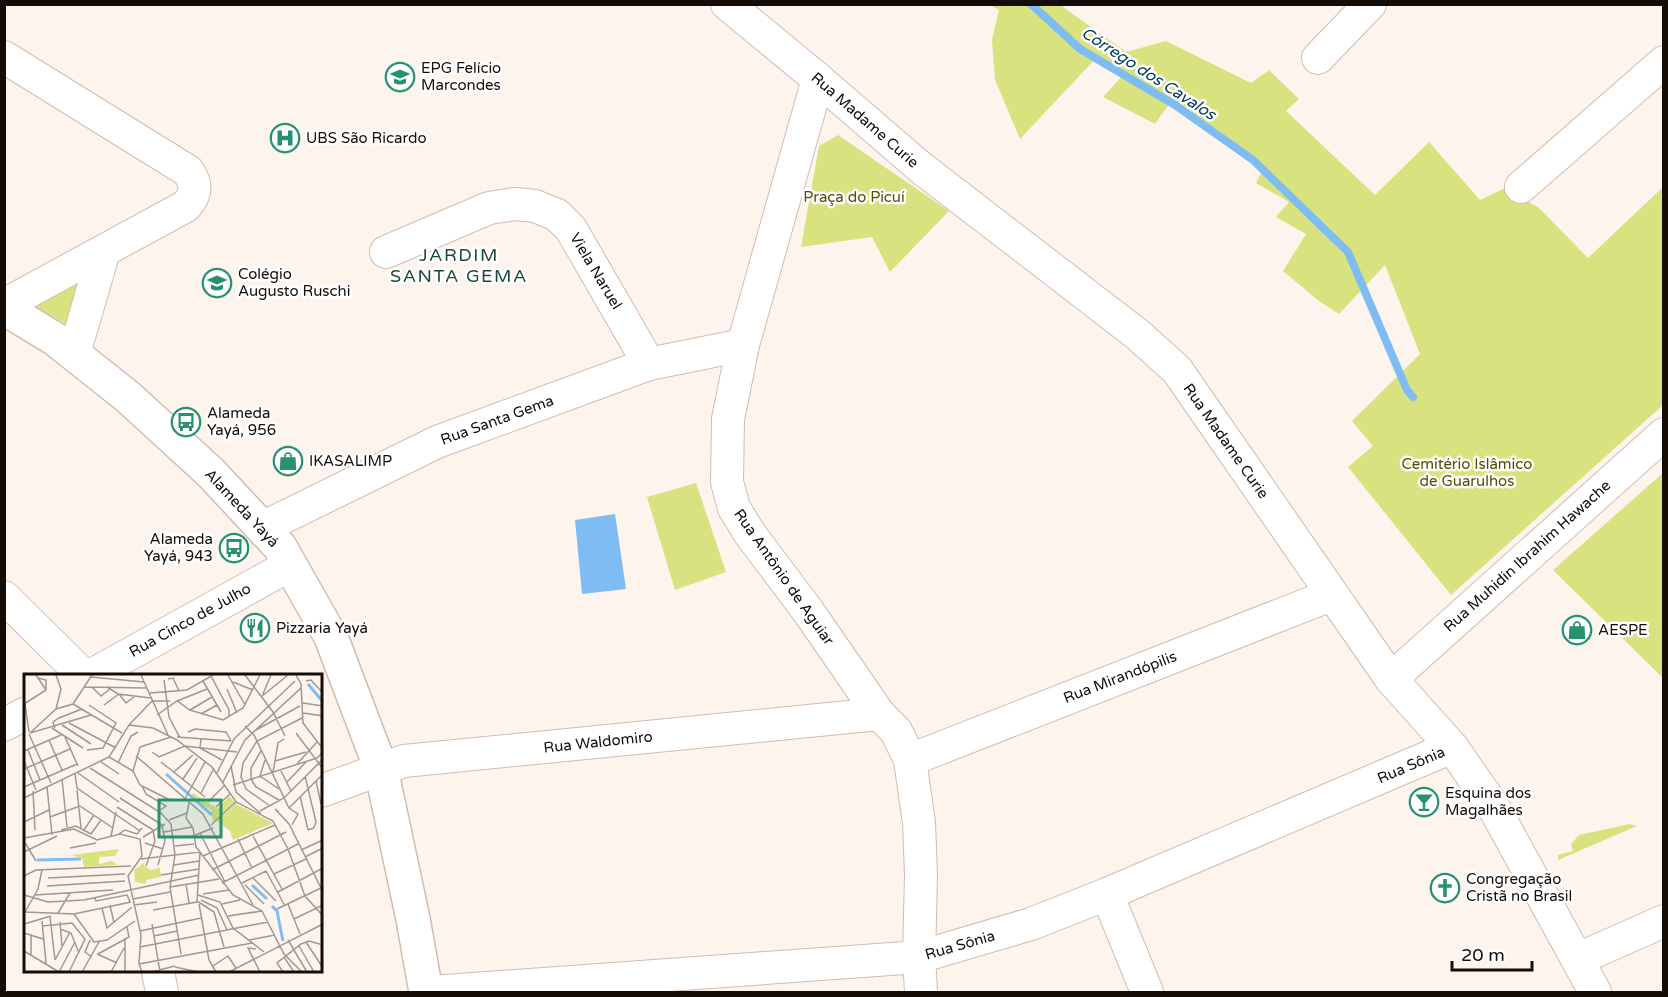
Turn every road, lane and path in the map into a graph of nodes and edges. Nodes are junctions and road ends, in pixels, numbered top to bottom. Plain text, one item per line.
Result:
1 (727, 4) edge
2 (1370, 4) edge
3 (4, 57) edge
4 (1318, 58) dead end
5 (1664, 62) edge
6 (818, 79) junction
7 (1521, 187) dead end
8 (104, 251) junction
9 (386, 252) dead end
10 (4, 307) edge
11 (743, 345) junction
12 (74, 354) junction
13 (649, 364) junction
14 (1664, 434) edge
15 (262, 528) junction
16 (290, 565) junction
17 (1331, 595) junction
18 (4, 597) edge
19 (82, 674) edge
20 (94, 674) edge
21 (1391, 679) junction
22 (24, 714) edge
23 (879, 714) junction
24 (4, 725) edge
25 (1452, 747) junction
26 (910, 760) junction
27 (381, 768) junction
28 (322, 790) edge
29 (1107, 894) junction
30 (1664, 921) edge
31 (919, 957) junction
32 (1578, 959) junction
33 (159, 973) edge
34 (162, 993) edge
35 (426, 993) edge
36 (432, 993) edge
37 (921, 993) edge
38 (1147, 993) edge
39 (1595, 993) edge

1 - 6 street, Rua Madame Curie
2 - 4 street
3 - 8 street
5 - 7 street
6 - 11 street, Rua Antônio de Aguiar
6 - 17 street, Rua Madame Curie
8 - 10 street
8 - 12 street
9 - 13 street, Viela Naruel
10 - 12 street, Alameda Yayá
11 - 13 street, Rua Santa Gema
11 - 23 street, Rua Antônio de Aguiar
12 - 15 street, Alameda Yayá
13 - 15 street, Rua Santa Gema
14 - 21 street, Rua Muhidin Ibrahim Hawache
15 - 16 street, Alameda Yayá
16 - 20 street, Rua Cinco de Julho
16 - 27 street, Alameda Yayá
17 - 21 street, Rua Madame Curie
17 - 26 street, Rua Mirandópilis
18 - 19 street
21 - 25 street, Rua Madame Curie
22 - 24 street
23 - 26 street, Rua Antônio de Aguiar
23 - 27 street, Rua Waldomiro
25 - 29 street, Rua Sônia
25 - 32 street, Rua Madame Curie
26 - 31 street, Rua Antônio de Aguiar
27 - 28 street, Rua Waldomiro
27 - 35 street, Alameda Yayá
29 - 31 street, Rua Sônia
29 - 38 street
30 - 32 street
31 - 36 street, Rua Sônia
31 - 37 street, Rua Antônio de Aguiar
32 - 39 street, Rua Madame Curie
33 - 34 street

